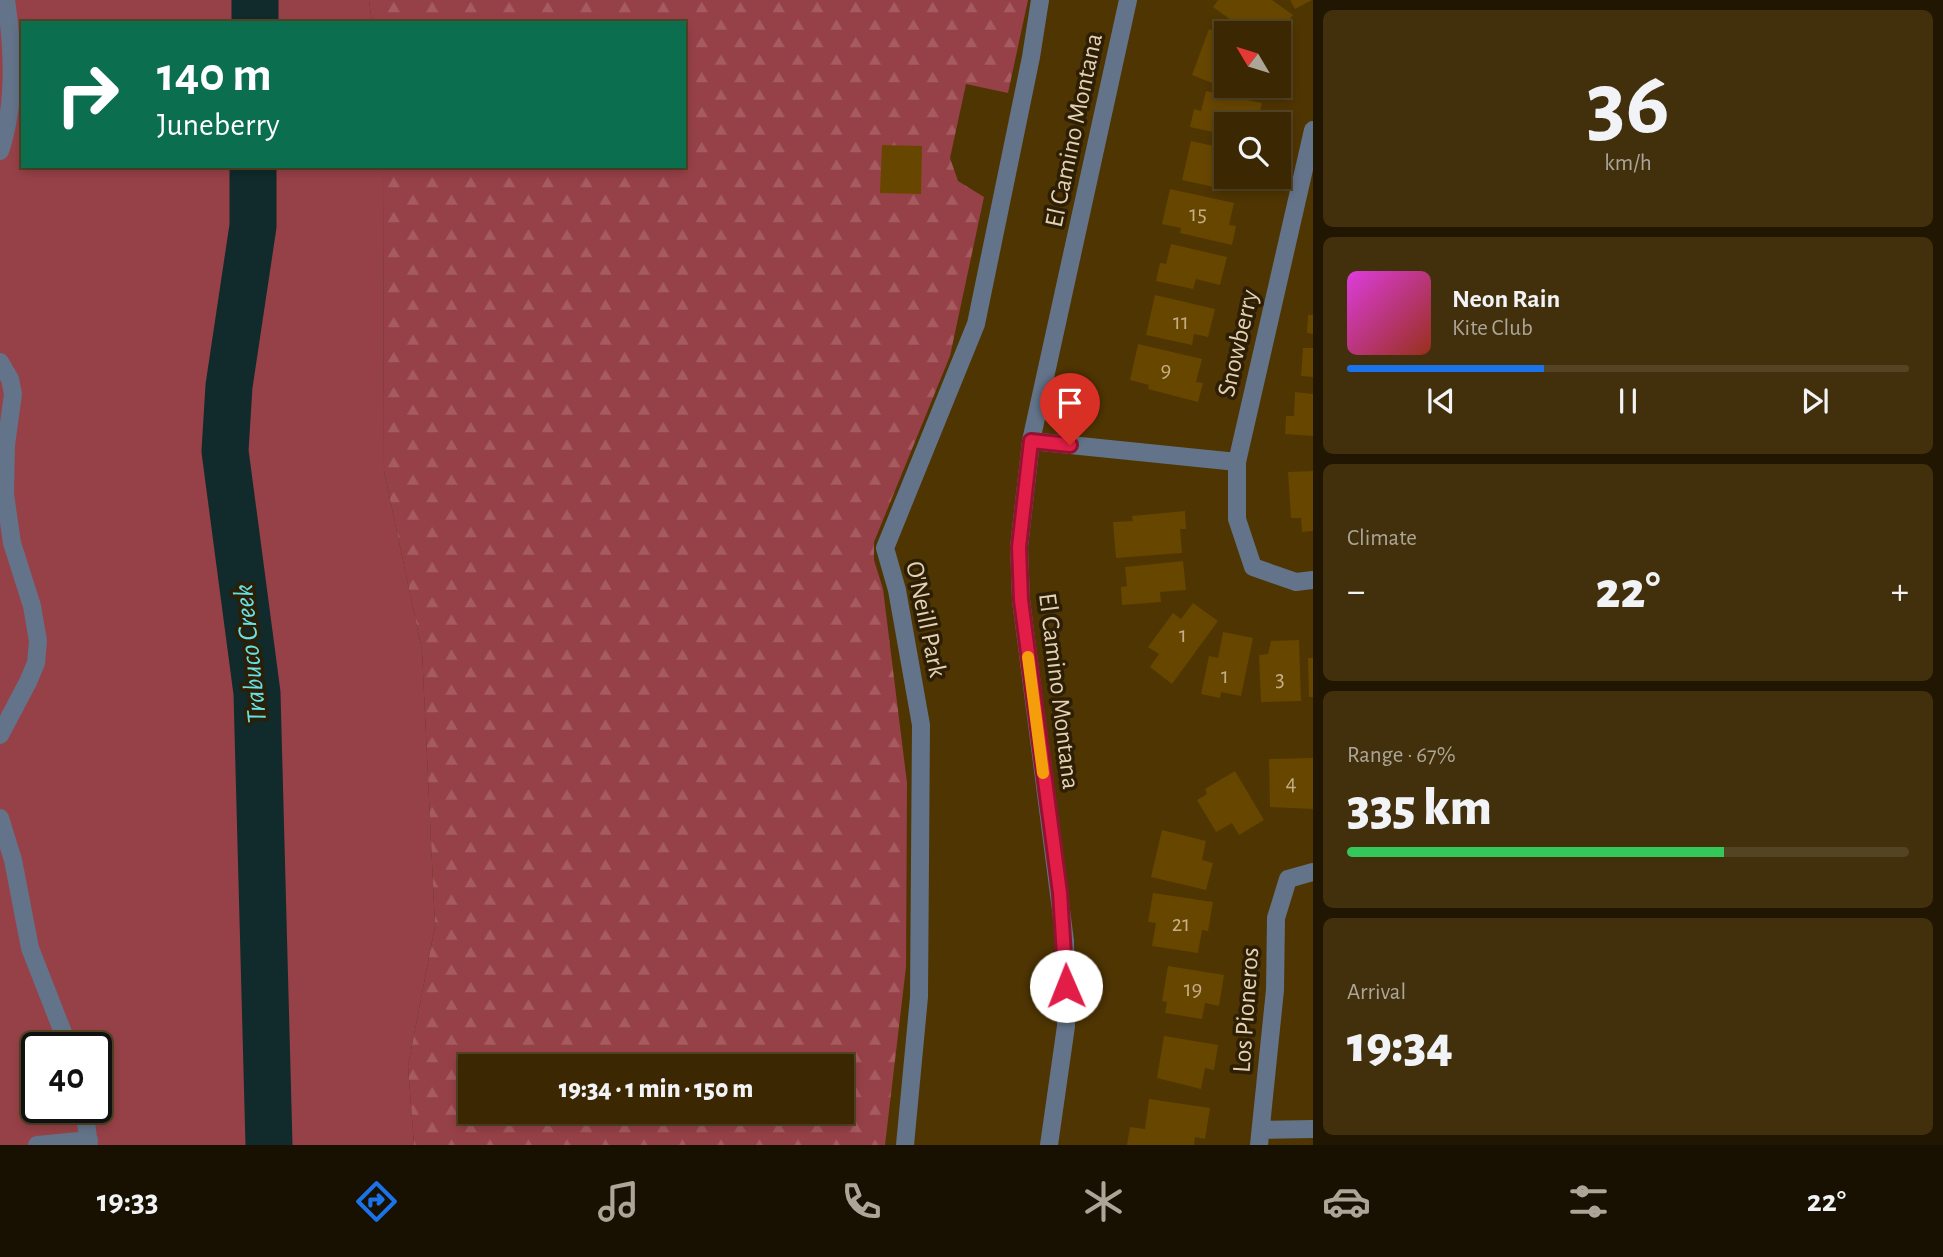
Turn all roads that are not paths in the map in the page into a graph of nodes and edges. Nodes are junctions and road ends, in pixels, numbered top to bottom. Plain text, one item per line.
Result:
1 (6, 0) edge
2 (1040, 0) edge
3 (1128, 0) edge
4 (1313, 130) edge
5 (0, 151) edge
6 (0, 362) edge
7 (1031, 441) junction
8 (1237, 461) junction
9 (1313, 580) edge
10 (0, 735) edge
11 (0, 818) edge
12 (1313, 872) edge
13 (63, 1032) edge
14 (86, 1123) edge
15 (1313, 1129) edge
16 (1261, 1138) edge
17 (89, 1142) edge
18 (37, 1145) edge
19 (905, 1145) edge
20 (1049, 1145) edge

1 - 5 street
2 - 19 street, O'Neill Park
3 - 7 street, El Camino Montana
4 - 8 street, Snowberry
6 - 10 street
7 - 8 street
7 - 20 street, El Camino Montana
8 - 9 street, Snowberry
11 - 13 street
12 - 16 street, Los Pioneros
14 - 17 street
15 - 16 street
17 - 18 street

